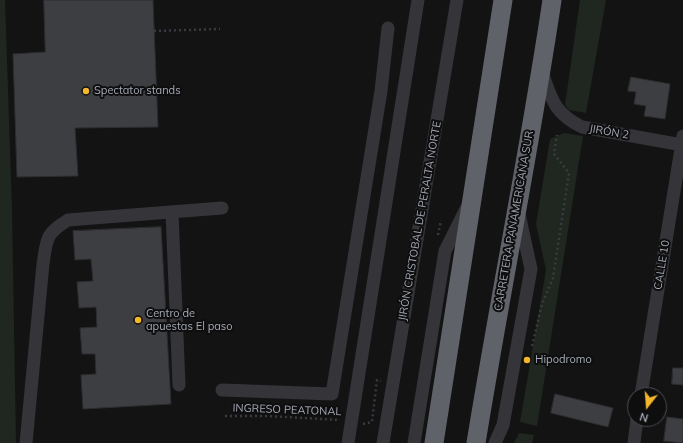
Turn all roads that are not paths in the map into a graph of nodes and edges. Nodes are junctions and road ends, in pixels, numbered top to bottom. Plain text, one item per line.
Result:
1 (418, 0) edge
2 (457, 0) edge
3 (503, 0) edge
4 (552, 0) edge
5 (388, 28) dead end
6 (542, 72) junction
7 (683, 142) edge
8 (368, 174) junction
9 (389, 176) junction
10 (472, 196) junction
11 (517, 205) junction
12 (222, 208) dead end
13 (172, 212) junction
14 (337, 359) junction
15 (359, 363) junction
16 (179, 385) dead end
17 (642, 387) edge
18 (222, 390) dead end
19 (332, 394) junction
20 (353, 398) junction
21 (637, 427) edge
22 (26, 443) edge
23 (348, 443) edge
24 (382, 443) edge
25 (414, 443) edge
26 (434, 443) edge
27 (476, 443) edge
28 (495, 443) edge
29 (634, 443) edge

1 - 9 street
2 - 24 street, JIRÓN CRISTOBAL DE PERALTA NORTE
3 - 10 highway
4 - 6 highway, CARRETERA PANAMERICANA SUR
5 - 8 street
6 - 7 street, JIRÓN 2
6 - 11 highway, CARRETERA PANAMERICANA SUR
7 - 17 street, CALLE 10
8 - 9 street
8 - 14 street
9 - 15 street
10 - 25 street
10 - 26 highway
11 - 27 highway, CARRETERA PANAMERICANA SUR
11 - 28 street
12 - 13 street
13 - 16 street
13 - 22 street
14 - 15 street
14 - 19 street
15 - 20 street
18 - 19 street
19 - 20 street
20 - 23 street
21 - 29 street

